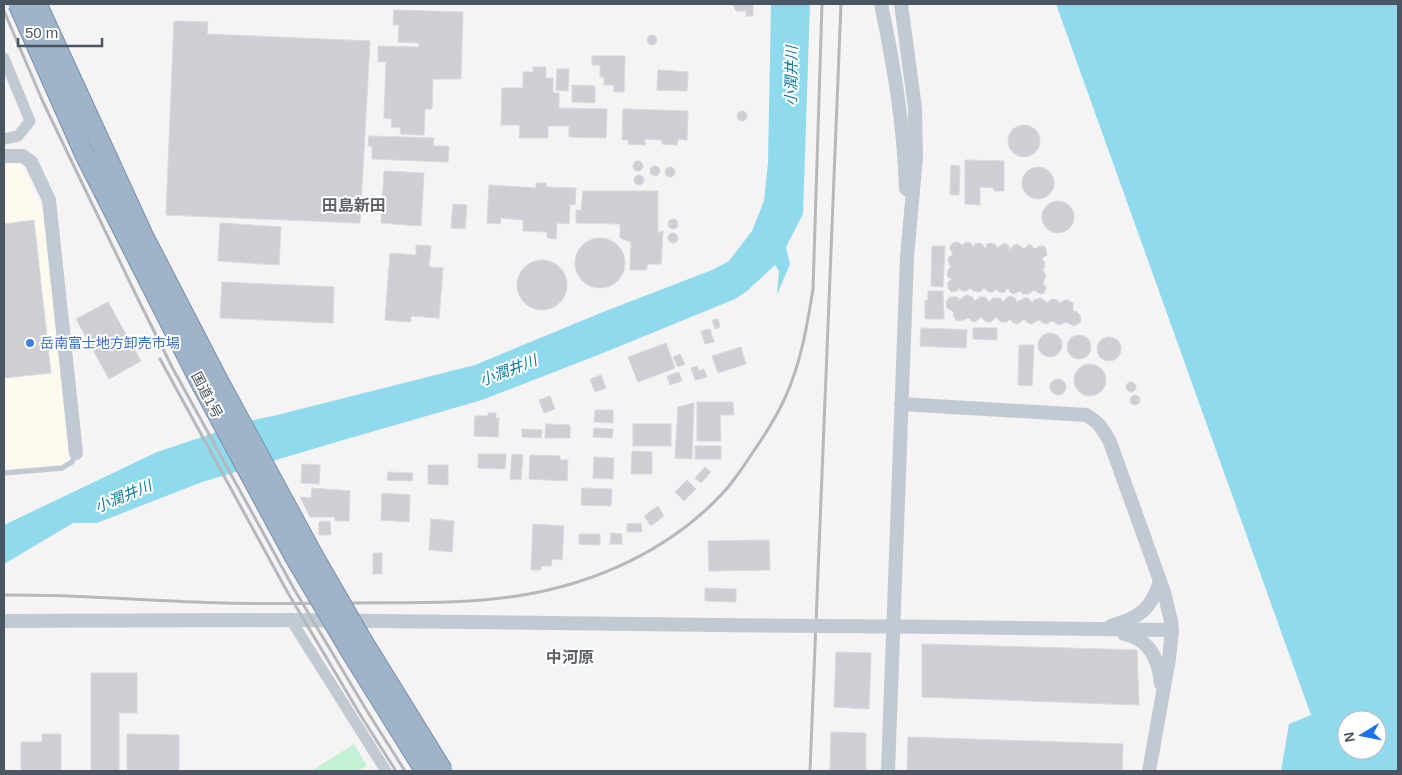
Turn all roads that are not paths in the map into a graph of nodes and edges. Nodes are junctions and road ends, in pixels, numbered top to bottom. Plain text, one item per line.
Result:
1 (18, 4) edge
2 (37, 4) edge
3 (881, 4) edge
4 (901, 4) edge
5 (4, 58) edge
6 (4, 139) edge
7 (4, 156) edge
8 (907, 257) junction
9 (901, 404) junction
10 (76, 454) joint
11 (4, 473) edge
12 (1160, 581) junction
13 (291, 620) junction
14 (4, 621) edge
15 (1098, 629) junction
16 (1172, 630) junction
17 (1162, 694) junction
18 (386, 771) edge
19 (425, 771) edge
20 (443, 771) edge
21 (888, 771) edge
22 (1149, 771) edge

1 - 19 highway, 国道1号, bridge
2 - 20 highway, 国道1号, bridge
3 - 8 street
4 - 8 street
5 - 6 street
7 - 10 street
8 - 9 street
9 - 12 street
9 - 21 street
10 - 11 lane
12 - 15 street
12 - 16 street
13 - 14 street
13 - 15 street, bridge
13 - 18 street
15 - 16 street
15 - 17 street
16 - 17 street
17 - 22 street

